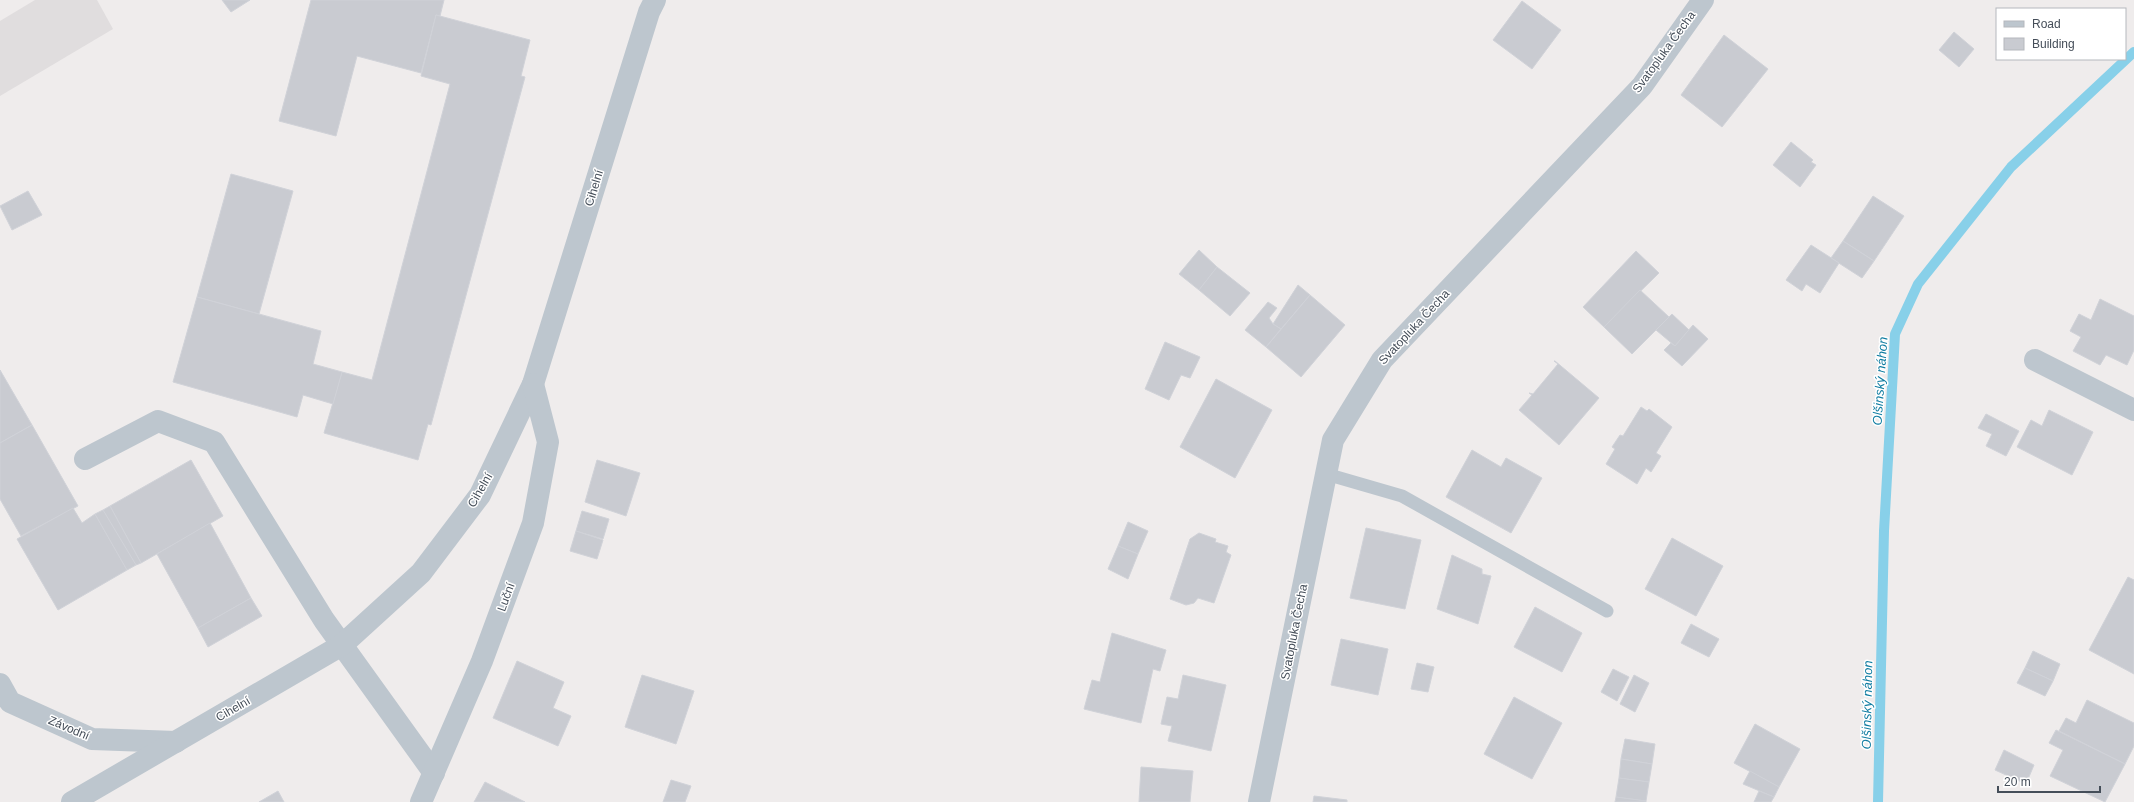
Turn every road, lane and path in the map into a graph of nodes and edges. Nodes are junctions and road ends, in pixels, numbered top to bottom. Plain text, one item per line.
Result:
1 (655, 0) edge
2 (1703, 0) edge
3 (2035, 360) dead end
4 (533, 384) junction
5 (2134, 410) edge
6 (85, 459) dead end
7 (1326, 474) junction
8 (1607, 611) dead end
9 (342, 645) junction
10 (0, 684) edge
11 (176, 742) junction
12 (434, 773) junction
13 (72, 802) edge
14 (421, 802) edge
15 (1259, 802) edge

1 - 4 street, Cihelní
2 - 7 street, Svatopluka Čecha
3 - 5 street
4 - 9 street, Cihelní
4 - 12 street, Luční
6 - 9 street
7 - 8 lane
7 - 15 street, Svatopluka Čecha
9 - 11 street, Cihelní
9 - 12 street
10 - 11 street, Závodní
11 - 13 street, Cihelní
12 - 14 street, Luční

